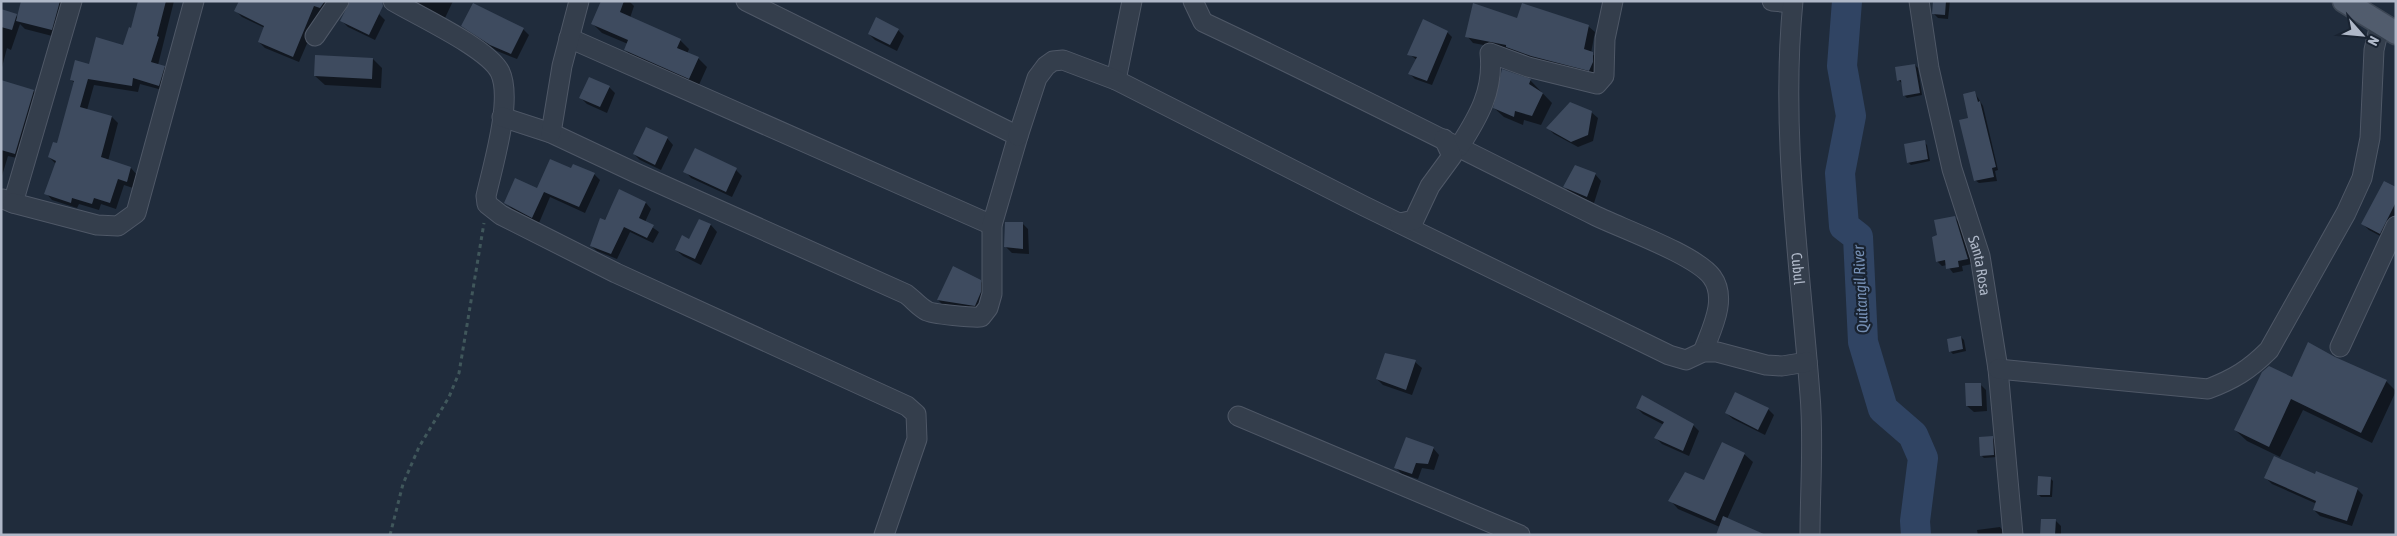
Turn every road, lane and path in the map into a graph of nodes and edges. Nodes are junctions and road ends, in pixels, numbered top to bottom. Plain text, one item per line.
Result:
1 (72, 1) edge
2 (194, 1) edge
3 (340, 1) edge
4 (393, 1) edge
5 (579, 1) edge
6 (746, 1) edge
7 (1132, 1) edge
8 (1193, 1) edge
9 (1613, 1) edge
10 (1772, 1) edge
11 (1920, 1) edge
12 (2344, 1) edge
13 (1793, 2) edge
14 (2388, 28) edge
15 (315, 36) dead end
16 (569, 38) junction
17 (1116, 80) junction
18 (502, 117) junction
19 (551, 132) junction
20 (1018, 136) junction
21 (1451, 143) junction
22 (7, 201) edge
23 (487, 204) junction
24 (1400, 223) junction
25 (992, 224) junction
26 (2396, 226) edge
27 (2340, 347) dead end
28 (1703, 352) junction
29 (1807, 362) junction
30 (1998, 369) junction
31 (1238, 416) dead end
32 (390, 535) edge
33 (884, 535) edge
34 (1520, 535) edge
35 (1810, 535) edge
36 (2013, 535) edge

1 - 22 street
2 - 22 street
3 - 15 street
4 - 18 street
5 - 16 street
6 - 20 street
7 - 17 street
8 - 21 street
9 - 21 street
10 - 13 street
11 - 30 street, Santa Rosa
12 - 14 main road
13 - 29 street, Cubul
14 - 30 street
16 - 19 street
16 - 25 street
17 - 20 street
17 - 24 street
18 - 19 street
18 - 23 street
19 - 25 street
20 - 25 street
21 - 24 street
21 - 28 street
23 - 32 path
23 - 33 street
24 - 28 street
26 - 27 street
28 - 29 street
29 - 35 street, Cubul
30 - 36 street, Santa Rosa
31 - 34 street

